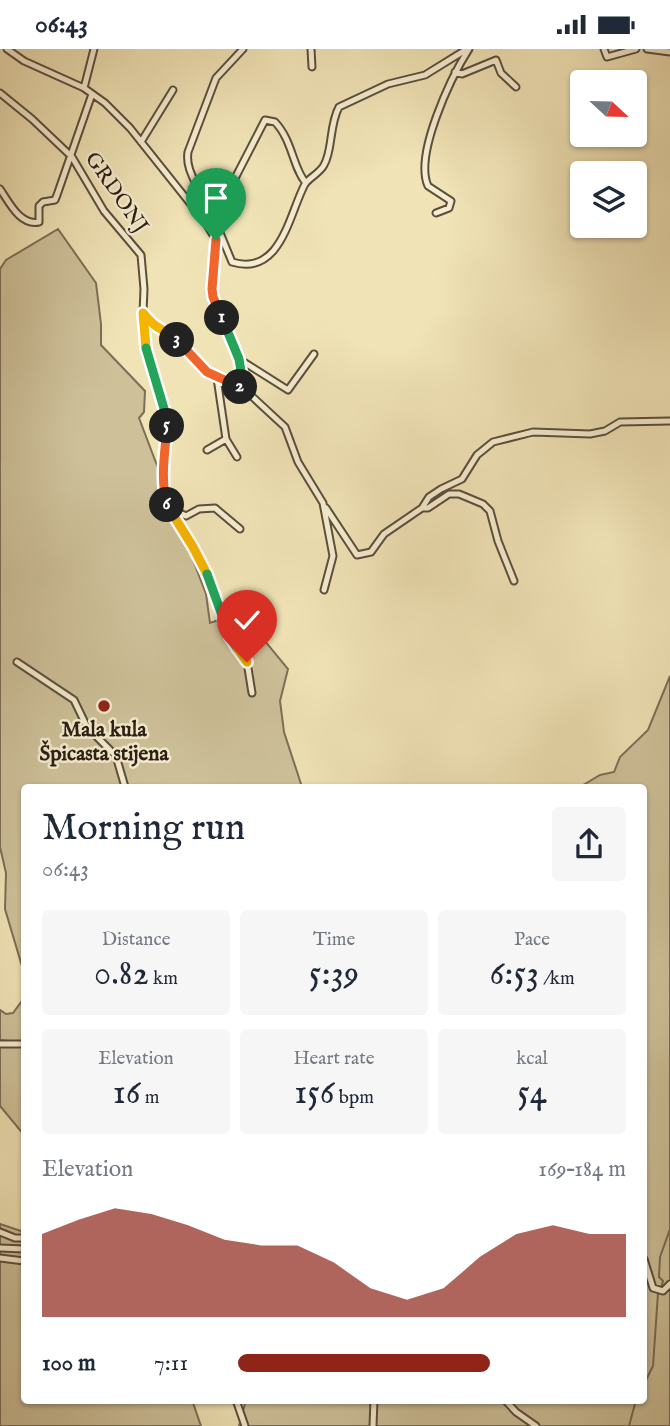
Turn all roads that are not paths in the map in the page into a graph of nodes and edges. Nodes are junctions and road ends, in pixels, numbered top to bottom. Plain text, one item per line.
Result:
1 (7, 49) edge
2 (94, 49) edge
3 (243, 49) edge
4 (311, 49) edge
5 (468, 49) edge
6 (604, 49) edge
7 (636, 49) edge
8 (648, 49) edge
9 (670, 52) edge
10 (312, 67) dead end
11 (455, 72) junction
12 (516, 87) dead end
13 (84, 88) junction
14 (173, 90) dead end
15 (0, 93) edge
16 (92, 93) junction
17 (141, 142) junction
18 (72, 157) junction
19 (306, 183) junction
20 (0, 189) edge
21 (436, 213) dead end
22 (205, 222) junction
23 (218, 228) junction
24 (216, 240) junction
25 (143, 313) junction
26 (314, 354) dead end
27 (239, 359) junction
28 (217, 377) junction
29 (244, 389) junction
30 (670, 421) edge
31 (226, 439) junction
32 (208, 450) dead end
33 (237, 457) dead end
34 (323, 503) junction
35 (168, 506) junction
36 (422, 508) junction
37 (240, 529) dead end
38 (514, 581) dead end
39 (324, 590) dead end
40 (18, 662) dead end
41 (252, 693) dead end
42 (124, 784) edge
43 (0, 1044) edge
44 (21, 1044) edge
45 (0, 1233) edge
46 (21, 1238) edge
47 (0, 1248) edge
48 (21, 1249) edge
49 (0, 1258) edge
50 (21, 1261) edge
51 (647, 1270) edge
52 (670, 1284) edge
53 (237, 1404) edge
54 (374, 1404) edge
55 (509, 1404) edge
56 (245, 1426) edge
57 (373, 1426) edge
58 (536, 1426) edge

1 - 13 street
2 - 13 street
3 - 22 street
4 - 10 street
5 - 11 street
5 - 19 street
6 - 7 street
8 - 9 street
11 - 12 street
11 - 21 street
13 - 16 street
14 - 17 street
15 - 18 street, GRDONJ
16 - 17 street
16 - 18 street
17 - 22 street
18 - 20 street
18 - 25 street, GRDONJ
19 - 23 street
19 - 23 street
22 - 24 street
23 - 24 street
24 - 27 street
25 - 28 street
25 - 35 street, GRDONJ
26 - 27 street
27 - 29 street
28 - 29 street
28 - 31 street
29 - 34 street
30 - 36 street
31 - 32 street
31 - 33 street
34 - 36 street
34 - 39 street
35 - 37 street
35 - 41 street
36 - 38 street
40 - 42 street
43 - 44 street
45 - 46 street
47 - 48 street
49 - 50 street
51 - 52 street
53 - 56 street
54 - 57 street
55 - 58 street

